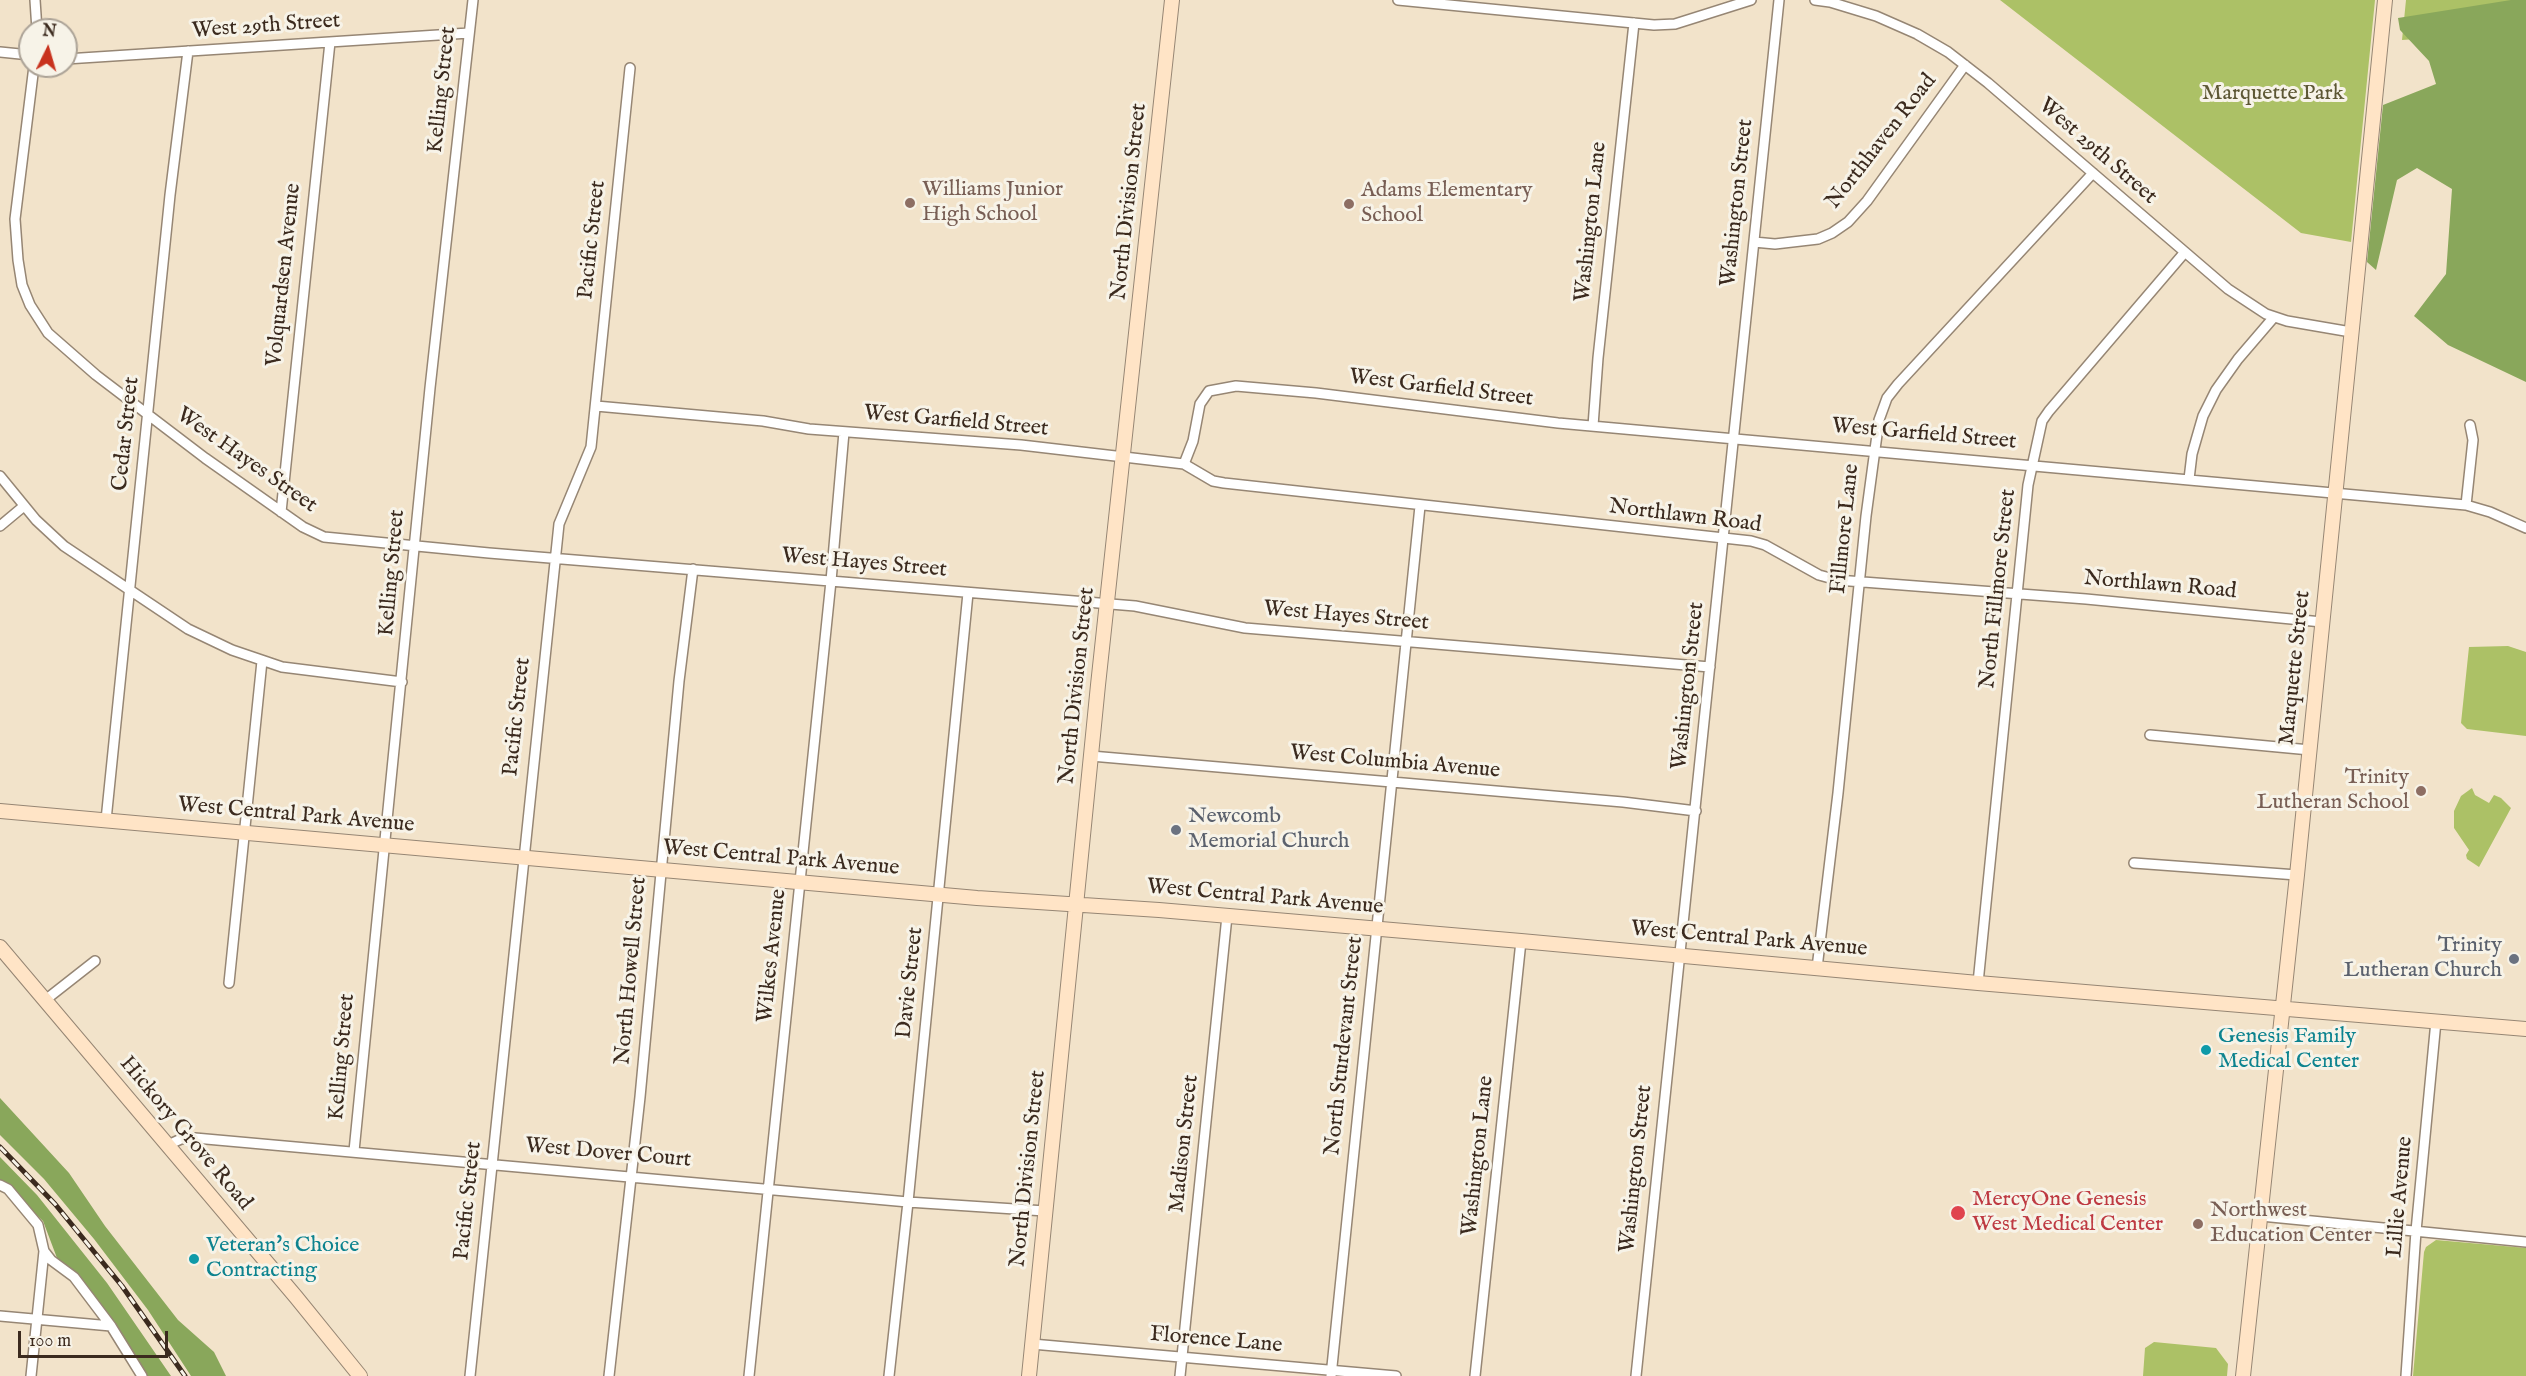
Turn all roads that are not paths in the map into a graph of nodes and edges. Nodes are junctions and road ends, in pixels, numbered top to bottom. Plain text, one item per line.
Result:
1 (35, 0) edge
2 (473, 0) edge
3 (1172, 0) edge
4 (1398, 0) edge
5 (1751, 0) edge
6 (1779, 0) edge
7 (1815, 0) edge
8 (2385, 0) edge
9 (36, 18) edge
10 (1634, 23) junction
11 (469, 33) junction
12 (330, 42) junction
13 (188, 51) junction
14 (0, 52) edge
15 (18, 54) edge
16 (78, 58) edge
17 (1965, 65) junction
18 (630, 68) dead end
19 (33, 78) edge
20 (2093, 173) junction
21 (1754, 242) junction
22 (2185, 252) junction
23 (2274, 317) junction
24 (2351, 332) junction
25 (596, 406) junction
26 (148, 415) junction
27 (2470, 425) dead end
28 (1593, 426) junction
29 (844, 432) junction
30 (1734, 438) junction
31 (1874, 450) junction
32 (1124, 457) junction
33 (1184, 464) junction
34 (2033, 464) junction
35 (0, 476) edge
36 (2189, 479) junction
37 (2335, 493) junction
38 (2466, 505) junction
39 (24, 506) junction
40 (1420, 506) junction
41 (281, 512) junction
42 (0, 526) edge
43 (2526, 528) edge
44 (1723, 538) junction
45 (415, 546) junction
46 (556, 558) junction
47 (693, 569) junction
48 (831, 580) junction
49 (1860, 582) junction
50 (131, 591) junction
51 (968, 593) junction
52 (2017, 594) junction
53 (1107, 604) junction
54 (2322, 621) junction
55 (1406, 642) junction
56 (262, 661) junction
57 (1710, 668) junction
58 (402, 682) junction
59 (2150, 735) dead end
60 (2310, 750) junction
61 (1091, 756) junction
62 (1391, 782) junction
63 (1696, 811) junction
64 (0, 812) edge
65 (106, 820) junction
66 (244, 833) junction
67 (384, 845) junction
68 (524, 857) junction
69 (2134, 862) dead end
70 (662, 870) junction
71 (2297, 875) junction
72 (800, 882) junction
73 (939, 894) junction
74 (1078, 905) junction
75 (1227, 916) junction
76 (1377, 929) junction
77 (1521, 941) junction
78 (0, 947) edge
79 (1681, 955) junction
80 (95, 962) dead end
81 (1818, 968) junction
82 (229, 983) dead end
83 (1978, 983) junction
84 (44, 1001) junction
85 (2283, 1008) junction
86 (2436, 1022) junction
87 (2526, 1029) edge
88 (168, 1145) junction
89 (354, 1151) junction
90 (492, 1163) junction
91 (631, 1176) junction
92 (0, 1185) edge
93 (769, 1189) junction
94 (908, 1202) junction
95 (1046, 1211) junction
96 (2261, 1216) junction
97 (2416, 1231) junction
98 (2526, 1242) edge
99 (44, 1251) junction
100 (0, 1316) edge
101 (37, 1320) junction
102 (111, 1326) junction
103 (1032, 1344) junction
104 (1183, 1357) junction
105 (1331, 1373) edge
106 (32, 1376) edge
107 (142, 1376) edge
108 (360, 1376) edge
109 (470, 1376) edge
110 (609, 1376) edge
111 (748, 1376) edge
112 (889, 1376) edge
113 (1029, 1376) edge
114 (1180, 1376) edge
115 (1396, 1376) edge
116 (1475, 1376) edge
117 (1636, 1376) edge
118 (2242, 1376) edge
119 (2406, 1376) edge

1 - 9 street
2 - 11 street, Kelling Street
3 - 32 main road, North Division Street
4 - 10 street
5 - 10 street
6 - 21 street, Washington Street
7 - 17 street, West 29th Street
8 - 24 main road, Marquette Street
10 - 28 street, Washington Lane
11 - 12 street, West 29th Street
11 - 45 street, Kelling Street
12 - 13 street, West 29th Street
12 - 41 street, Volquardsen Avenue
13 - 16 street, West 29th Street
13 - 26 street, Cedar Street
14 - 15 street
17 - 20 street, West 29th Street
17 - 21 street, Northhaven Road
18 - 25 street, Pacific Street
19 - 26 street, West Hayes Street
20 - 22 street, West 29th Street
20 - 31 street, Fillmore Lane
21 - 30 street, Washington Street
22 - 23 street, West 29th Street
22 - 34 street, North Fillmore Street
23 - 24 street, West 29th Street
23 - 36 street
24 - 37 main road, Marquette Street
25 - 29 street, West Garfield Street
25 - 46 street, Pacific Street
26 - 41 street, West Hayes Street
26 - 50 street, Cedar Street
27 - 38 street
28 - 30 street, West Garfield Street
28 - 33 street, West Garfield Street
29 - 32 street, West Garfield Street
29 - 48 street, Wilkes Avenue
30 - 31 street, West Garfield Street
30 - 44 street, Washington Street
31 - 34 street, West Garfield Street
31 - 49 street, Fillmore Lane
32 - 33 street, West Garfield Street
32 - 53 main road, North Division Street
33 - 40 street, Northlawn Road
34 - 36 street, West Garfield Street
34 - 52 street, North Fillmore Street
35 - 39 street
36 - 37 street, West Garfield Street
37 - 38 street, West Garfield Street
37 - 54 main road, Marquette Street
38 - 43 street, West Garfield Street
39 - 42 street
39 - 50 street
40 - 44 street, Northlawn Road
40 - 55 street, North Sturdevant Street
41 - 45 street, West Hayes Street
44 - 49 street, Northlawn Road
44 - 57 street, Washington Street
45 - 46 street, West Hayes Street
45 - 58 street, Kelling Street
46 - 47 street, West Hayes Street
46 - 68 street, Pacific Street
47 - 48 street, West Hayes Street
47 - 70 street, North Howell Street
48 - 51 street, West Hayes Street
48 - 72 street, Wilkes Avenue
49 - 52 street, Northlawn Road
49 - 81 street, Fillmore Lane
50 - 56 street
50 - 65 street, Cedar Street
51 - 53 street, West Hayes Street
51 - 73 street, Davie Street
52 - 54 street, Northlawn Road
52 - 83 street, North Fillmore Street
53 - 55 street, West Hayes Street
53 - 61 main road, North Division Street
54 - 60 main road, Marquette Street
55 - 57 street, West Hayes Street
55 - 62 street, North Sturdevant Street
56 - 58 street
56 - 66 street
57 - 63 street, Washington Street
58 - 67 street, Kelling Street
59 - 60 street
60 - 71 main road, Marquette Street
61 - 62 street, West Columbia Avenue
61 - 74 main road, North Division Street
62 - 63 street, West Columbia Avenue
62 - 76 street, North Sturdevant Street
63 - 79 street, Washington Street
64 - 65 main road, West Central Park Avenue
65 - 66 main road, West Central Park Avenue
66 - 67 main road, West Central Park Avenue
66 - 82 street
67 - 68 main road, West Central Park Avenue
67 - 89 street, Kelling Street
68 - 70 main road, West Central Park Avenue
68 - 90 street, Pacific Street
69 - 71 street
70 - 72 main road, West Central Park Avenue
70 - 91 street, North Howell Street
71 - 85 main road, Marquette Street
72 - 73 main road, West Central Park Avenue
72 - 93 street, Wilkes Avenue
73 - 74 main road, West Central Park Avenue
73 - 94 street, Davie Street
74 - 75 main road, West Central Park Avenue
74 - 95 main road, North Division Street
75 - 76 main road, West Central Park Avenue
75 - 104 street, Madison Street
76 - 77 main road, West Central Park Avenue
76 - 105 street, North Sturdevant Street
77 - 79 main road, West Central Park Avenue
77 - 116 street, Washington Lane
78 - 84 main road, Hickory Grove Road
79 - 81 main road, West Central Park Avenue
79 - 117 street, Washington Street
80 - 84 street
81 - 83 main road, West Central Park Avenue
83 - 85 main road, West Central Park Avenue
84 - 88 main road, Hickory Grove Road
85 - 86 main road, West Central Park Avenue
85 - 96 main road, Marquette Street
86 - 87 main road, West Central Park Avenue
86 - 97 street, Lillie Avenue
88 - 89 street, West Dover Court
88 - 108 main road, Hickory Grove Road
89 - 90 street, West Dover Court
90 - 91 street, West Dover Court
90 - 109 street, Pacific Street
91 - 93 street, West Dover Court
91 - 110 street, North Howell Street
92 - 99 street
93 - 94 street, West Dover Court
93 - 111 street, Wilkes Avenue
94 - 95 street, West Dover Court
94 - 112 street, Davie Street
95 - 103 main road, North Division Street
96 - 97 street
96 - 118 main road, Marquette Street
97 - 98 street
97 - 119 street, Lillie Avenue
99 - 101 street
99 - 102 street
100 - 101 street
101 - 102 street
101 - 106 street
102 - 107 street
103 - 104 street, Florence Lane
103 - 113 main road, North Division Street
104 - 105 street, Florence Lane
104 - 114 street, Madison Street
105 - 115 street, Florence Lane

